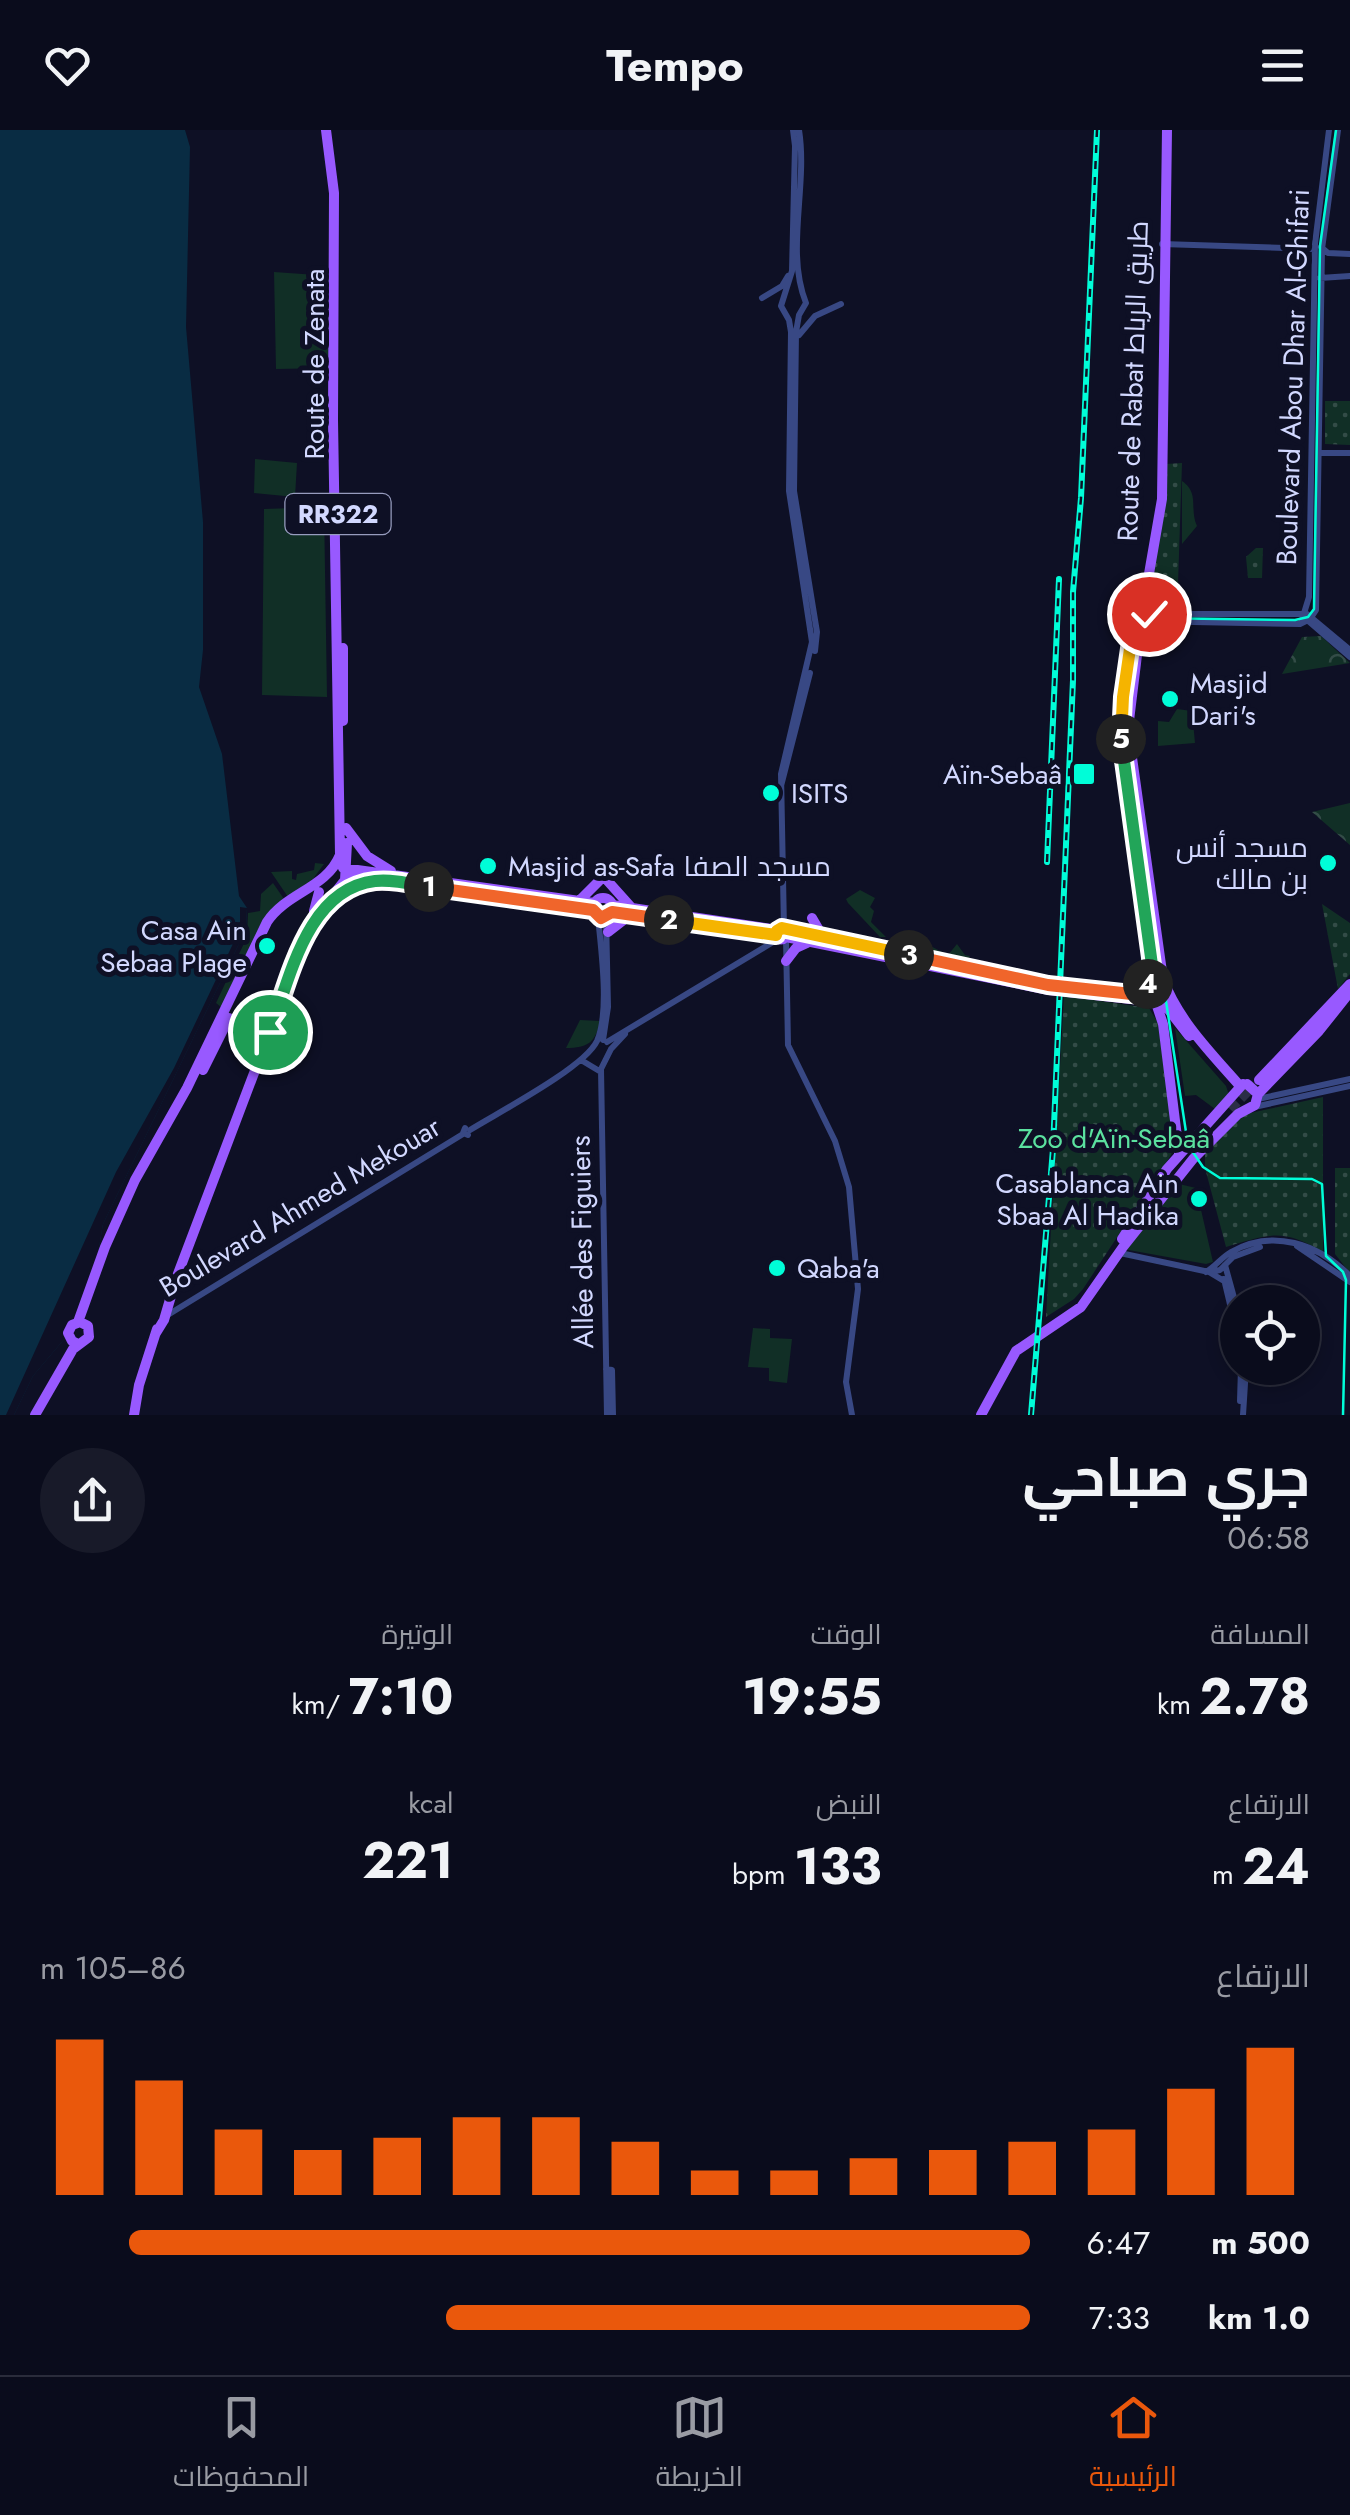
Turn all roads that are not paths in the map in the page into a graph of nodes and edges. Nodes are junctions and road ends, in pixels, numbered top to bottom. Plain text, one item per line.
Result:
1 (326, 130) edge
2 (796, 130) edge
3 (1165, 130) edge
4 (1330, 130) edge
5 (1338, 130) edge
6 (1164, 244) junction
7 (1318, 247) junction
8 (1350, 254) edge
9 (792, 271) junction
10 (1350, 276) edge
11 (1319, 277) junction
12 (800, 293) junction
13 (785, 294) junction
14 (762, 298) dead end
15 (841, 304) dead end
16 (787, 314) junction
17 (798, 315) junction
18 (796, 341) junction
19 (1320, 453) junction
20 (1350, 454) edge
21 (1138, 617) junction
22 (1306, 619) junction
23 (1350, 650) edge
24 (1350, 658) edge
25 (781, 786) junction
26 (346, 828) junction
27 (341, 870) junction
28 (396, 874) junction
29 (382, 880) junction
30 (317, 889) junction
31 (333, 895) junction
32 (580, 900) junction
33 (603, 911) junction
34 (631, 911) junction
35 (317, 916) junction
36 (812, 918) dead end
37 (608, 932) junction
38 (781, 933) junction
39 (819, 939) junction
40 (303, 944) junction
41 (786, 957) junction
42 (1350, 984) edge
43 (1350, 992) edge
44 (1156, 996) junction
45 (1332, 1008) junction
46 (606, 1025) junction
47 (622, 1035) junction
48 (601, 1049) junction
49 (581, 1060) junction
50 (601, 1070) junction
51 (1350, 1082) edge
52 (1239, 1089) junction
53 (1257, 1094) junction
54 (1274, 1096) joint
55 (1232, 1110) tunnel mouth
56 (490, 1117) junction
57 (489, 1131) dead end
58 (448, 1133) dead end
59 (449, 1143) junction
60 (1200, 1144) dead end
61 (1178, 1156) junction
62 (1173, 1174) dead end
63 (1119, 1250) junction
64 (1222, 1265) junction
65 (1208, 1272) junction
66 (1350, 1279) edge
67 (1224, 1281) junction
68 (1225, 1285) edge
69 (1229, 1285) edge
70 (172, 1295) junction
71 (182, 1306) junction
72 (163, 1317) junction
73 (82, 1323) junction
74 (74, 1341) junction
75 (1242, 1385) edge
76 (31, 1415) edge
77 (134, 1415) edge
78 (610, 1415) edge
79 (852, 1415) edge
80 (978, 1415) edge
81 (1241, 1415) edge

1 - 26 main road, Route de Zenata / RR322
1 - 27 main road, Route de Zenata / RR322
2 - 9 street
2 - 12 street
3 - 6 main road, Route de Rabat طريق الرباط
4 - 7 street, Boulevard Abou Dhar Al-Ghifari
5 - 7 street, Boulevard Abou Dhar Al-Ghifari
6 - 7 street
6 - 21 main road, Route de Rabat طريق الرباط
7 - 8 street
7 - 11 street, Boulevard Abou Dhar Al-Ghifari
9 - 13 street
9 - 14 street
10 - 11 street
11 - 19 street, Boulevard Abou Dhar Al-Ghifari
11 - 22 street, Boulevard Abou Dhar Al-Ghifari
12 - 13 street
12 - 17 street
13 - 16 street
15 - 18 street
16 - 17 street
16 - 25 street
17 - 18 street
18 - 25 street
19 - 20 street
19 - 22 street, Boulevard Abou Dhar Al-Ghifari
21 - 22 street
21 - 44 main road, Route de Rabat طريق الرباط
21 - 44 main road, Route de Rabat طريق الرباط
22 - 23 street
22 - 24 street
25 - 38 street
26 - 27 main road, Route de Zenata / RR322
26 - 28 main road
27 - 28 main road
27 - 29 main road
27 - 30 main road
27 - 31 main road
28 - 32 main road
29 - 33 main road
29 - 35 main road
30 - 31 main road
30 - 40 main road
30 - 73 main road
31 - 35 main road
32 - 33 main road
32 - 34 main road
33 - 34 main road
33 - 37 street
33 - 48 street
34 - 37 main road
34 - 38 main road
35 - 40 main road
36 - 39 main road
37 - 46 street
38 - 39 main road
38 - 41 street
38 - 47 street
39 - 41 main road
39 - 44 main road
40 - 70 main road
41 - 79 street
42 - 45 main road
43 - 45 main road
44 - 52 main road
44 - 61 main road, Route de Rabat طريق الرباط
45 - 52 main road
45 - 53 main road
45 - 53 main road
46 - 47 street
46 - 48 street
47 - 48 street
48 - 49 street, Boulevard Ahmed Mekouar
48 - 50 street, Allée des Figuiers
49 - 50 street
49 - 56 street, Boulevard Ahmed Mekouar
50 - 78 street, Allée des Figuiers
51 - 53 street
51 - 54 street
52 - 53 main road
52 - 53 main road
52 - 61 main road
53 - 54 main road
53 - 63 main road
55 - 60 main road
56 - 57 street
56 - 59 street, Boulevard Ahmed Mekouar
58 - 59 street
59 - 71 street, Boulevard Ahmed Mekouar
61 - 63 main road
62 - 63 main road
63 - 65 street
63 - 80 main road
64 - 65 street
64 - 66 street
64 - 67 street
64 - 69 street
65 - 67 street
67 - 68 street
70 - 71 main road
70 - 72 main road
71 - 72 street, Boulevard Ahmed Mekouar
72 - 77 main road
73 - 74 main road
73 - 74 main road
74 - 76 main road
75 - 81 street

